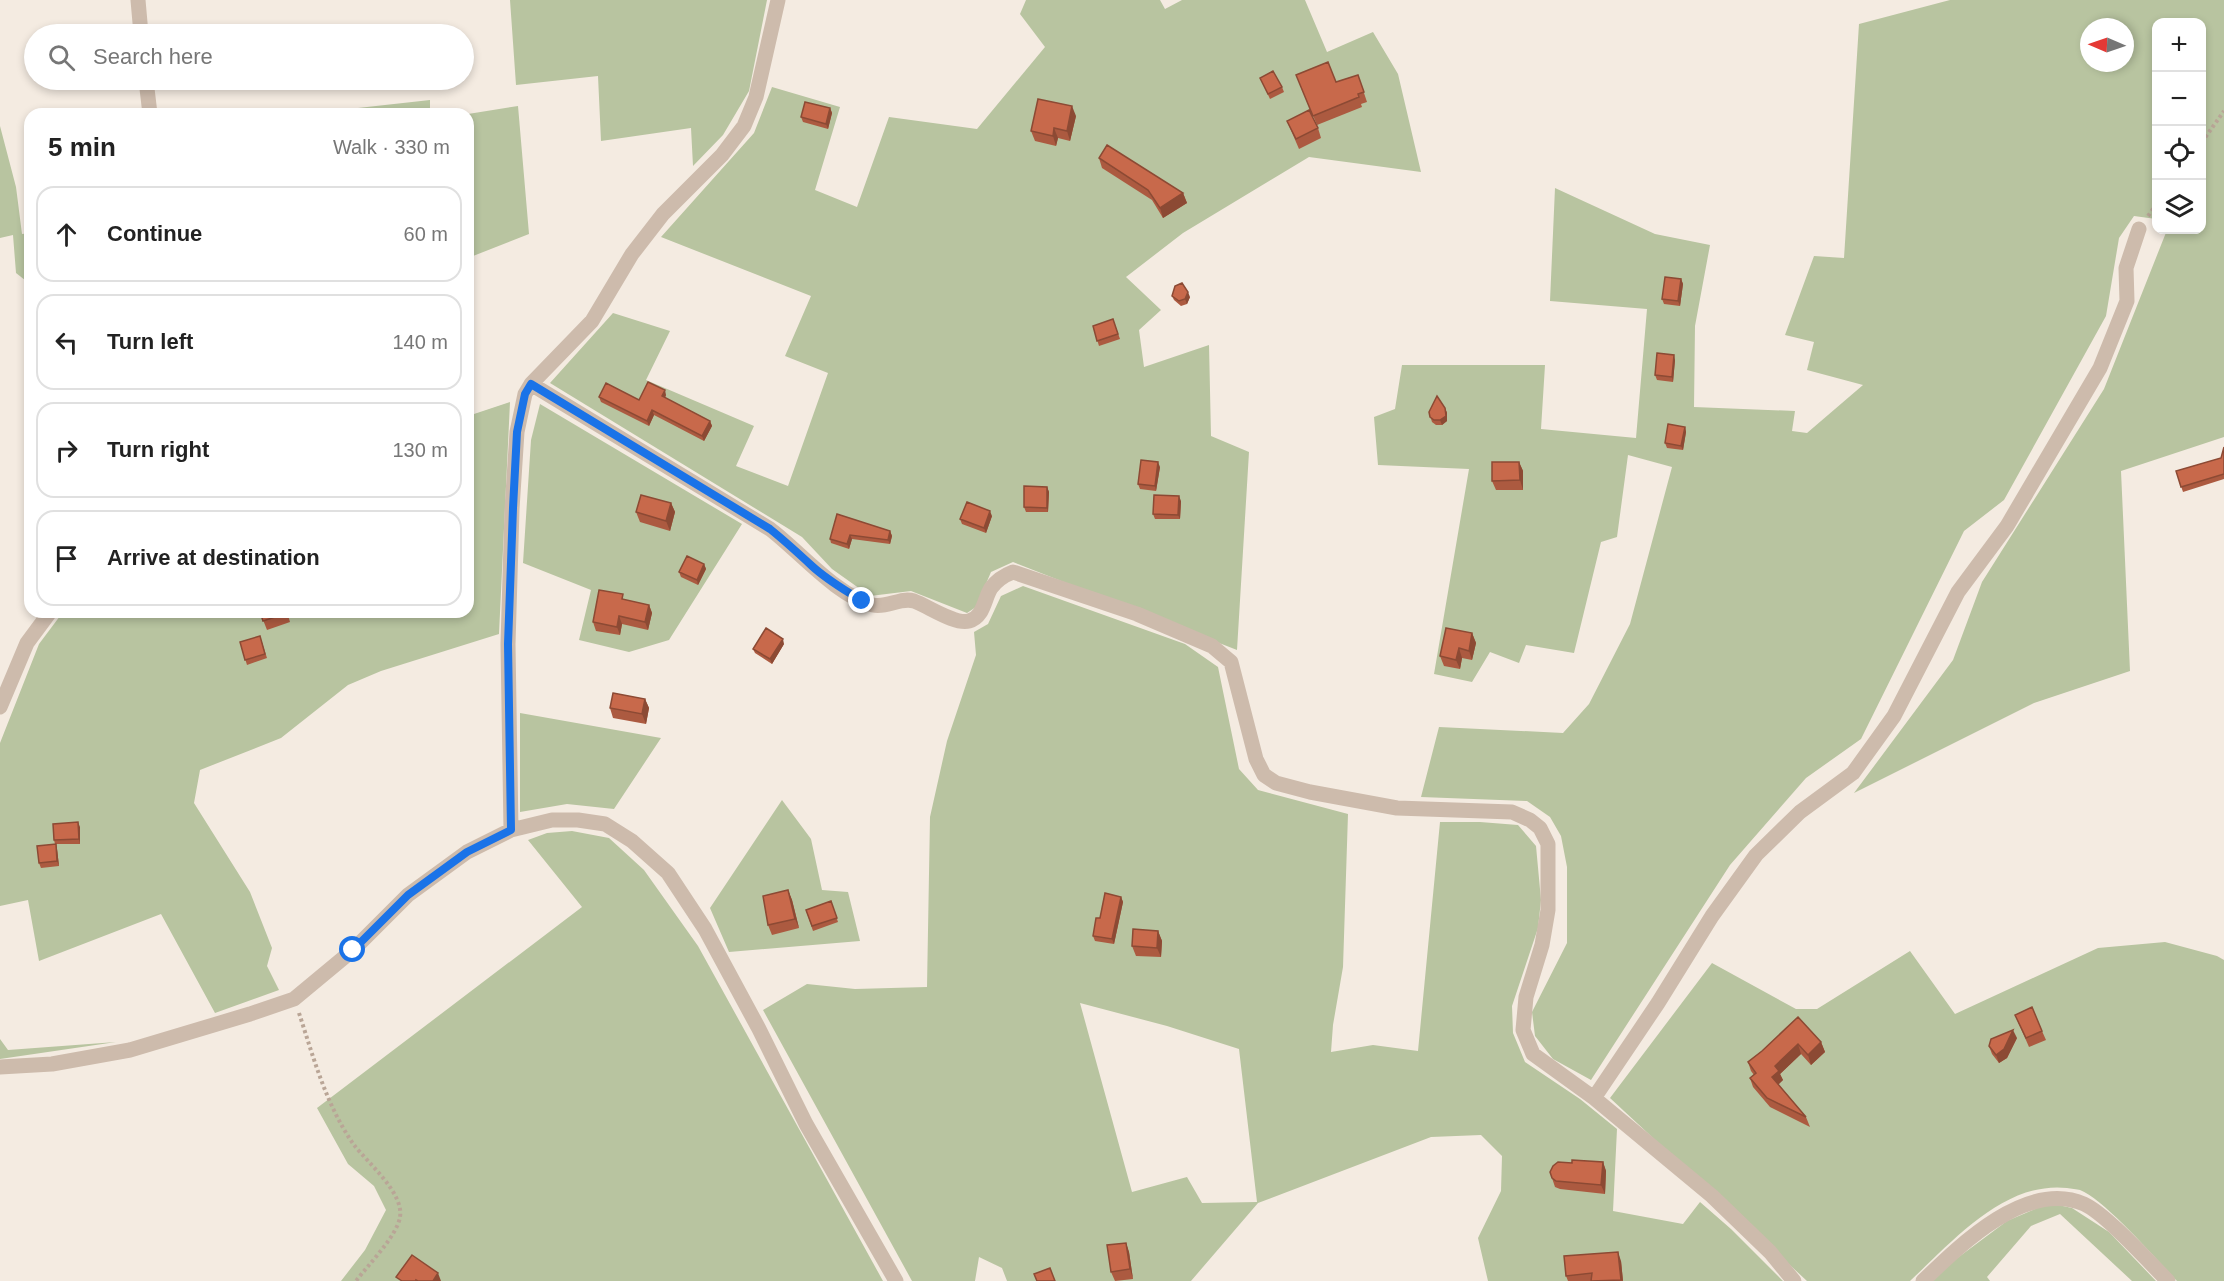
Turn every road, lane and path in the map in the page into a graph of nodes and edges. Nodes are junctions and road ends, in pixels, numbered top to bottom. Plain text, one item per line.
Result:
1 (138, 0) edge
2 (778, 0) edge
3 (140, 24) edge
4 (148, 90) edge
5 (149, 108) edge
6 (2224, 111) edge
7 (2206, 136) edge
8 (2139, 229) dead end
9 (531, 384) junction
10 (46, 618) edge
11 (0, 707) edge
12 (511, 830) junction
13 (294, 999) junction
14 (0, 1067) edge
15 (1594, 1098) junction
16 (356, 1281) edge
17 (896, 1281) edge
18 (1794, 1281) edge
19 (1923, 1281) edge
20 (2168, 1281) edge

1 - 3 street
2 - 9 street
4 - 5 street
6 - 7 path
8 - 15 street
9 - 12 street
9 - 15 street
10 - 11 street
12 - 13 street
12 - 17 street
13 - 14 street
13 - 16 path
15 - 18 street
19 - 20 street

